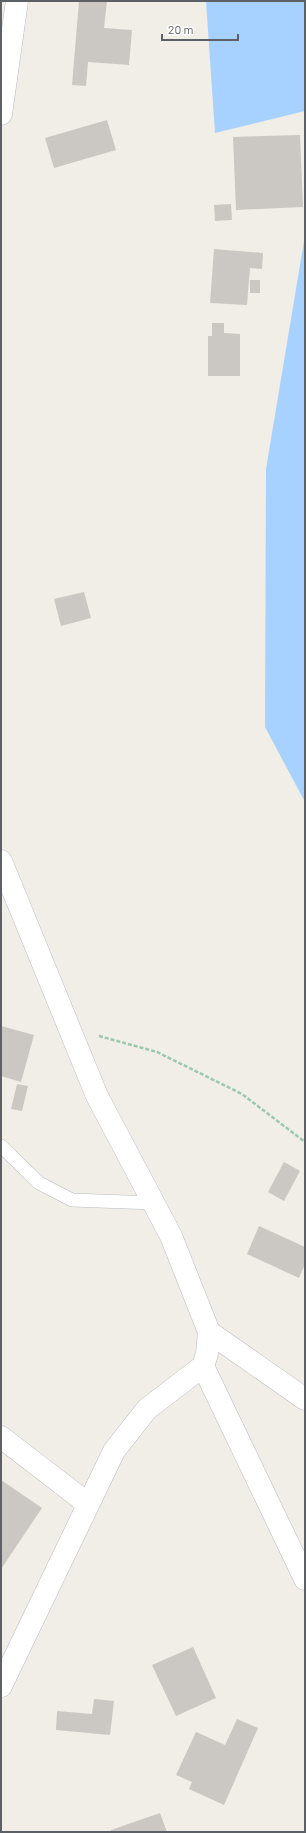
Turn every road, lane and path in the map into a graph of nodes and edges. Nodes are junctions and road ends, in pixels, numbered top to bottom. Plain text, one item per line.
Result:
1 (17, 1) edge
2 (1, 114) edge
3 (1, 861) edge
4 (70, 1028) junction
5 (305, 1142) edge
6 (1, 1146) edge
7 (154, 1203) junction
8 (209, 1332) junction
9 (203, 1366) junction
10 (305, 1399) edge
11 (1, 1437) edge
12 (88, 1504) junction
13 (305, 1579) edge
14 (1, 1686) edge

1 - 2 street
3 - 4 street
4 - 5 path
4 - 7 street
6 - 7 lane
7 - 8 street
8 - 9 street
8 - 10 street
9 - 12 street
9 - 13 street
11 - 12 street
12 - 14 street

